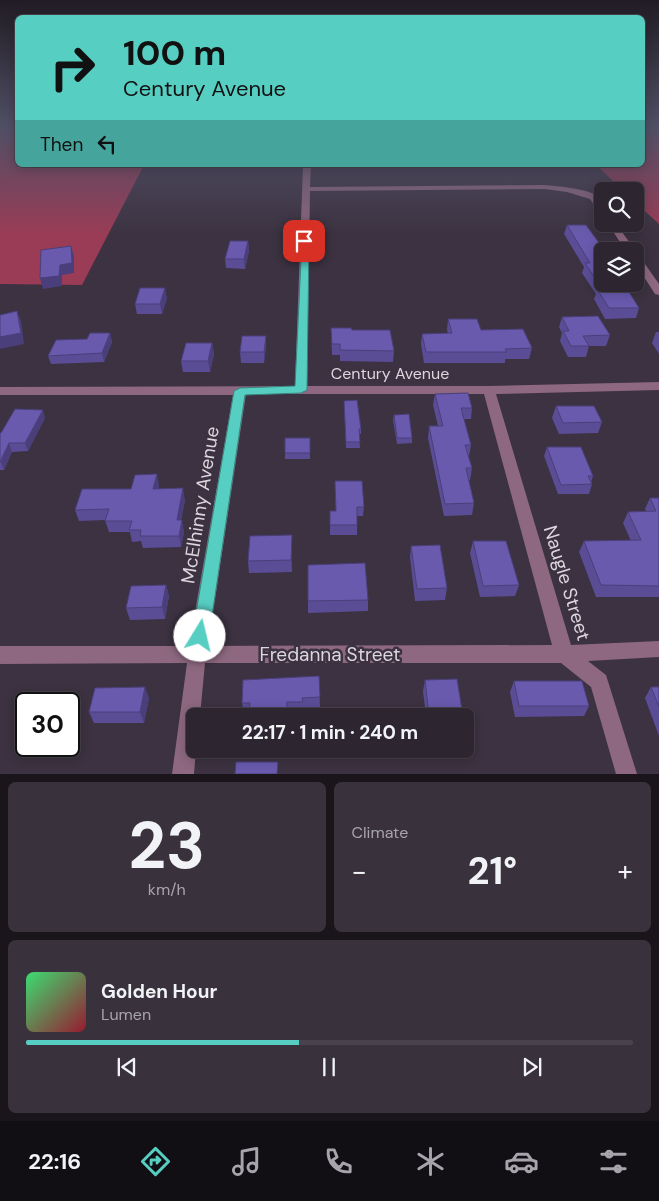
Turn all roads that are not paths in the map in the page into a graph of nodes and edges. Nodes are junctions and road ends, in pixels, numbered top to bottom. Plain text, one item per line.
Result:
1 (307, 167) edge
2 (306, 189) junction
3 (594, 198) edge
4 (644, 270) edge
5 (659, 292) edge
6 (659, 386) edge
7 (301, 390) junction
8 (489, 390) junction
9 (0, 391) edge
10 (240, 391) junction
11 (659, 649) edge
12 (197, 654) junction
13 (564, 654) junction
14 (0, 655) edge
15 (183, 774) edge
16 (627, 774) edge

1 - 2 street
2 - 3 street
2 - 7 street
4 - 5 street
6 - 8 street, Century Avenue
7 - 8 street, Century Avenue
7 - 10 street, Century Avenue
8 - 13 street, Naugle Street
9 - 10 street, Century Avenue
10 - 12 street, McElhinny Avenue
11 - 13 street, Fredanna Street
12 - 13 street, Fredanna Street
12 - 14 street, Fredanna Street
12 - 15 street, McElhinny Avenue
13 - 16 street, Naugle Street

